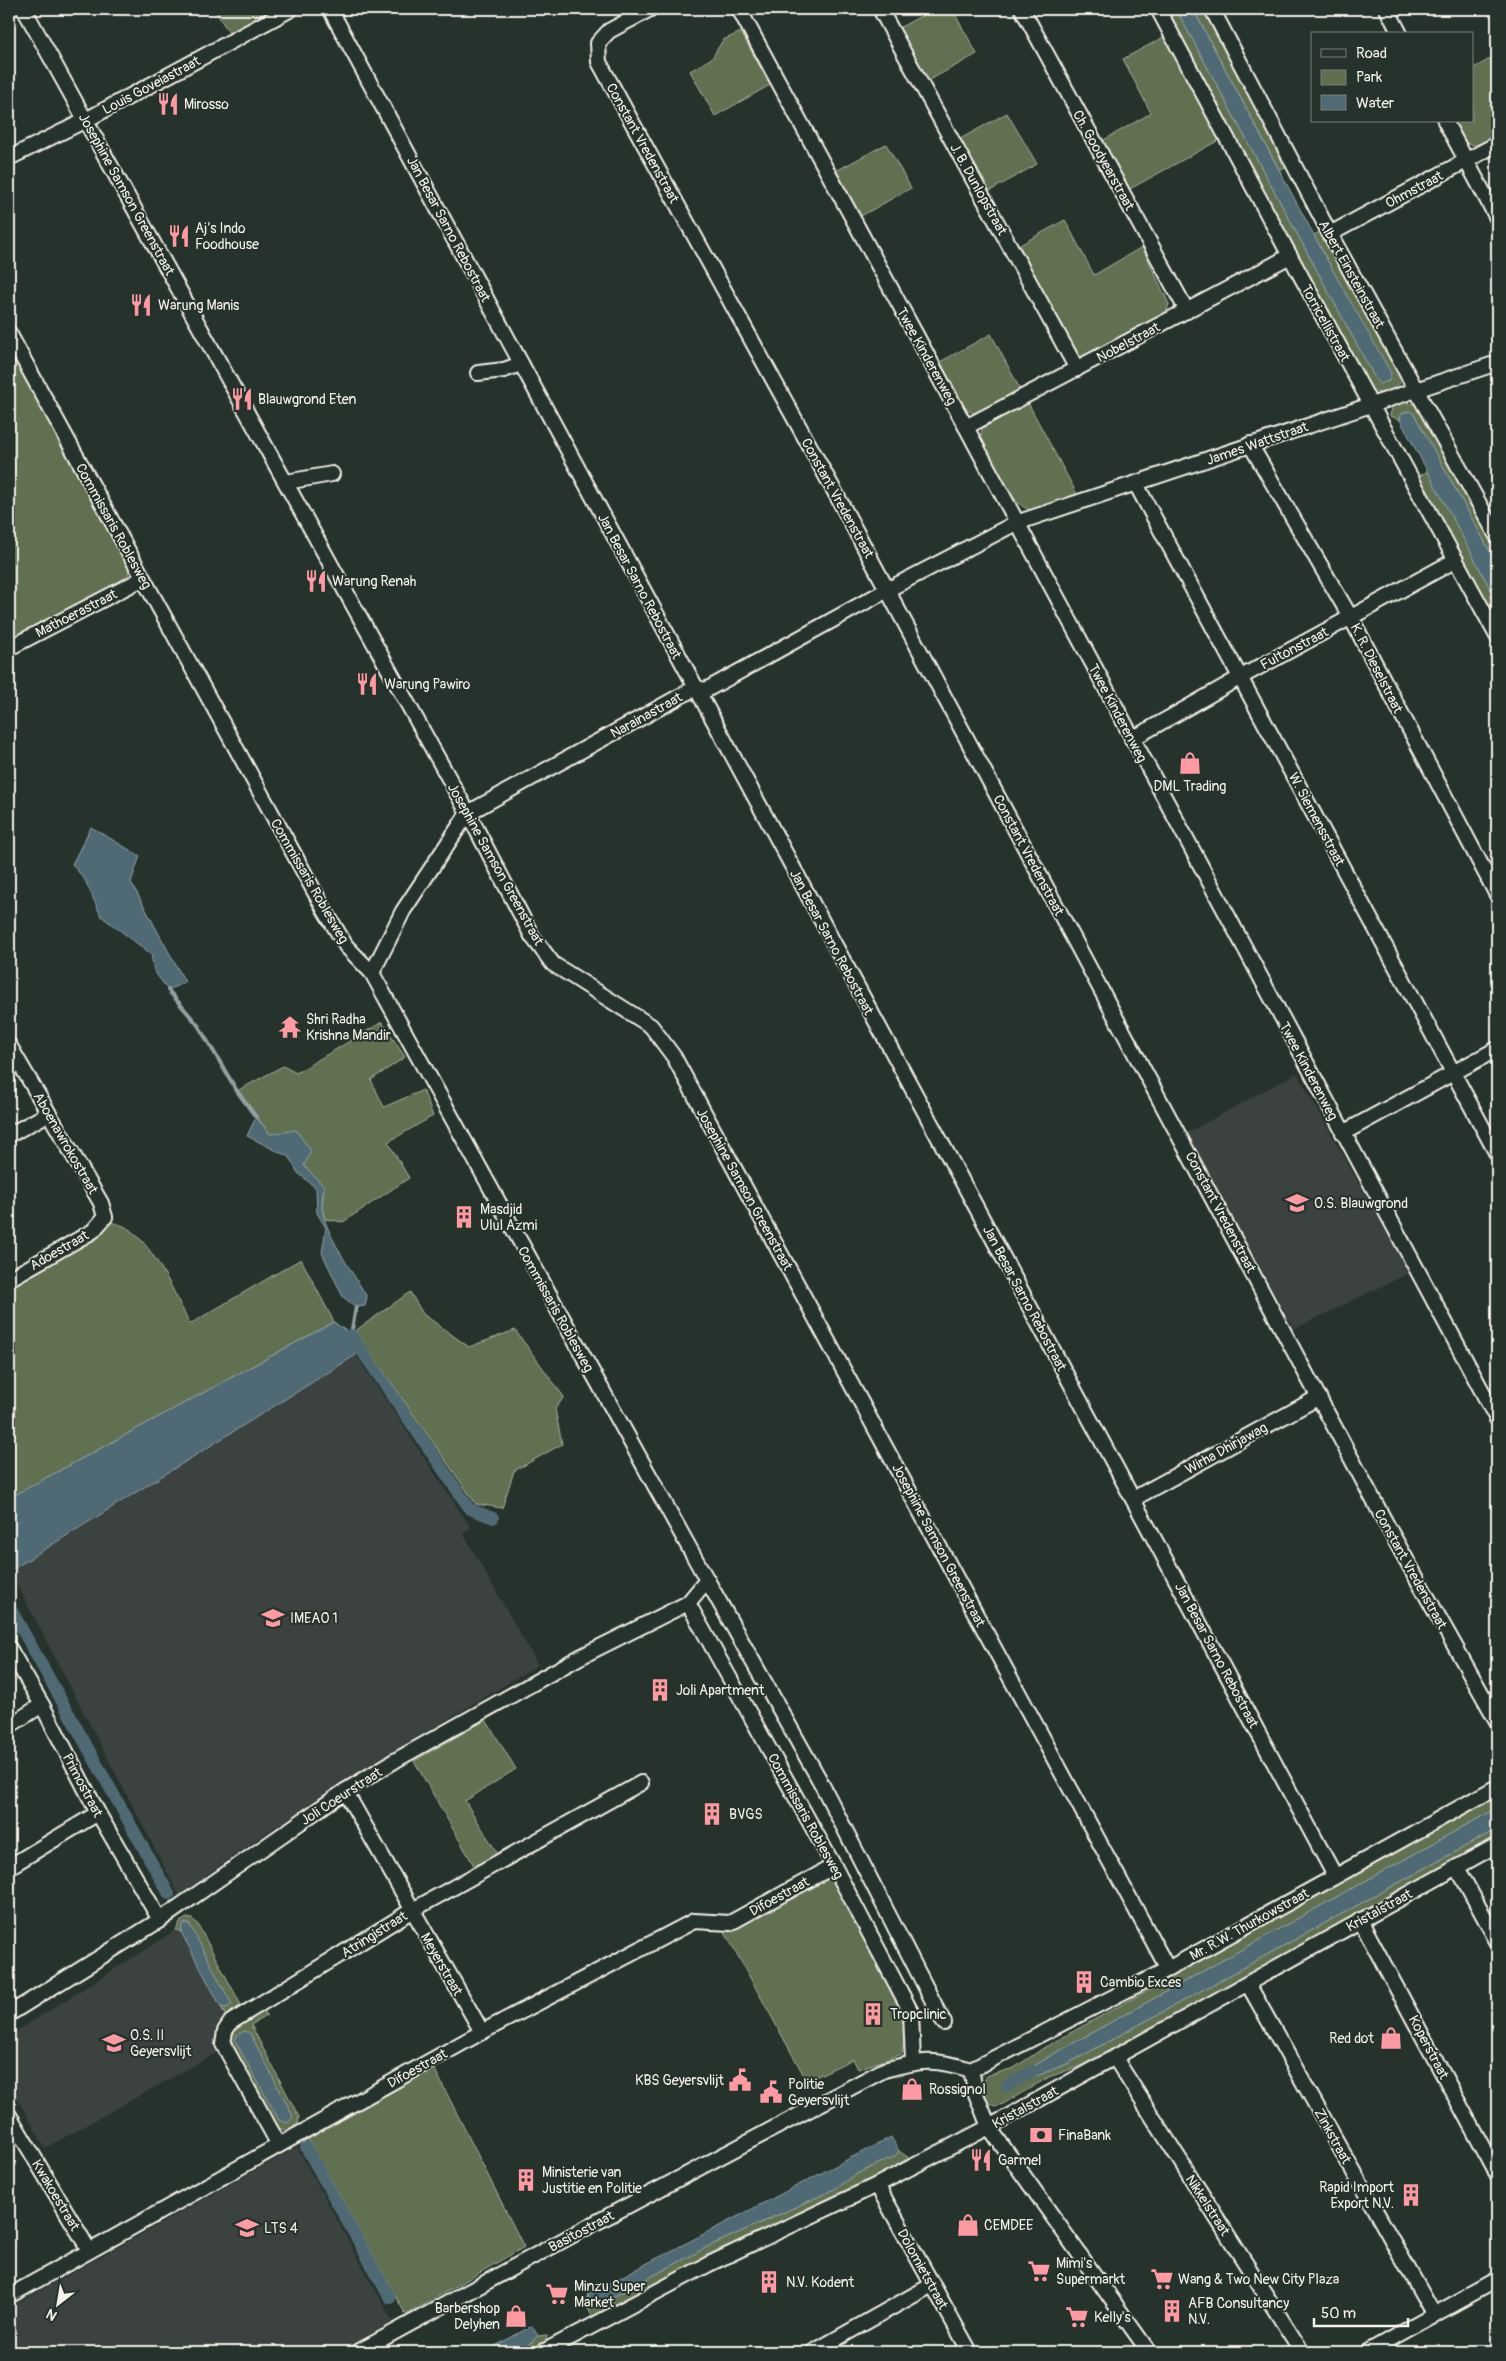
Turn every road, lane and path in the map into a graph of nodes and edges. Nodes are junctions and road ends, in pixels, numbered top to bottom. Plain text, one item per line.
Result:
1 (24, 9) edge
2 (292, 9) edge
3 (330, 9) edge
4 (650, 9) edge
5 (739, 9) edge
6 (880, 9) edge
7 (1022, 9) edge
8 (1158, 9) edge
9 (1212, 9) edge
10 (1387, 9) edge
11 (1399, 32) edge
12 (86, 120) junction
13 (1446, 122) edge
14 (1497, 144) edge
15 (9, 158) edge
16 (1466, 161) junction
17 (1497, 218) edge
18 (1330, 234) junction
19 (1290, 256) junction
20 (1187, 311) junction
21 (9, 333) edge
22 (1497, 363) edge
23 (521, 364) junction
24 (1077, 369) junction
25 (478, 373) dead end
26 (1415, 389) junction
27 (1372, 405) junction
28 (966, 427) junction
29 (1250, 444) junction
30 (332, 474) dead end
31 (286, 482) junction
32 (1136, 484) junction
33 (1016, 523) junction
34 (1497, 536) edge
35 (1456, 560) junction
36 (142, 579) junction
37 (887, 590) junction
38 (1351, 618) junction
39 (1497, 636) edge
40 (9, 648) edge
41 (1241, 677) junction
42 (695, 688) junction
43 (1132, 740) junction
44 (468, 813) junction
45 (1497, 895) edge
46 (372, 973) junction
47 (9, 1045) edge
48 (1497, 1050) edge
49 (1453, 1073) junction
50 (48, 1114) junction
51 (1343, 1133) junction
52 (9, 1136) edge
53 (1497, 1154) edge
54 (105, 1217) joint
55 (9, 1279) edge
56 (1319, 1396) junction
57 (1497, 1418) edge
58 (1133, 1498) junction
59 (707, 1580) junction
60 (688, 1603) junction
61 (9, 1648) edge
62 (42, 1705) junction
63 (1497, 1721) edge
64 (9, 1726) edge
65 (642, 1783) dead end
66 (1497, 1787) edge
67 (345, 1791) junction
68 (98, 1814) junction
69 (1497, 1845) edge
70 (834, 1866) junction
71 (9, 1867) edge
72 (1457, 1867) junction
73 (1335, 1876) junction
74 (411, 1911) junction
75 (160, 1920) junction
76 (1360, 1920) junction
77 (1497, 1941) edge
78 (1168, 1968) junction
79 (1248, 1984) junction
80 (9, 2014) edge
81 (944, 2022) dead end
82 (482, 2032) junction
83 (1114, 2058) junction
84 (913, 2062) junction
85 (971, 2070) junction
86 (9, 2115) edge
87 (989, 2127) junction
88 (279, 2145) junction
89 (1497, 2174) edge
90 (877, 2185) junction
91 (89, 2250) junction
92 (1497, 2280) edge
93 (932, 2285) junction
94 (9, 2296) edge
95 (1434, 2315) junction
96 (358, 2352) edge
97 (543, 2352) edge
98 (812, 2352) edge
99 (970, 2352) edge
100 (1149, 2352) edge
101 (1302, 2352) edge
102 (1367, 2352) edge

1 - 12 street, Josephine Samson Greenstraat
2 - 12 street, Louis Goveiastraat
3 - 23 street, Jan Besar Sarno Rebostraat
4 - 37 street, Constant Vredenstraat
5 - 28 street, Twee Kinderenweg
6 - 24 street, J. B. Dunlopstraat
7 - 20 street, Ch. Goodyearstraat
8 - 19 street, Torricellistraat
9 - 18 street, Albert Einsteinstraat
10 - 11 street
12 - 15 street, Louis Goveiastraat
12 - 31 street, Josephine Samson Greenstraat
13 - 16 street
14 - 16 street, Ohmstraat
16 - 17 street
16 - 18 street, Ohmstraat
18 - 26 street, Albert Einsteinstraat
19 - 20 street, Nobelstraat
19 - 27 street, Torricellistraat
20 - 24 street, Nobelstraat
21 - 36 street, Commissaris Roblesweg
22 - 26 street, James Wattstraat
23 - 25 street
23 - 42 street, Jan Besar Sarno Rebostraat
24 - 28 street, Nobelstraat
26 - 27 street, James Wattstraat
26 - 34 street, Albert Einsteinstraat
27 - 29 street, James Wattstraat
27 - 35 street, Torricellistraat
28 - 33 street, Twee Kinderenweg
29 - 32 street, James Wattstraat
29 - 38 street, K. R. Dieselstraat
30 - 31 street
31 - 44 street, Josephine Samson Greenstraat
32 - 33 street, James Wattstraat
32 - 41 street, W. Siemensstraat
33 - 37 street, Narainastraat
33 - 43 street, Twee Kinderenweg
35 - 38 street, Fultonstraat
35 - 39 street, Torricellistraat
36 - 40 street, Mathoerastraat
36 - 46 street, Commissaris Roblesweg
37 - 42 street, Narainastraat
37 - 56 street, Constant Vredenstraat
38 - 41 street, Fultonstraat
38 - 45 street, K. R. Dieselstraat
41 - 43 street, Fultonstraat
41 - 49 street, W. Siemensstraat
42 - 44 street, Narainastraat
42 - 58 street, Jan Besar Sarno Rebostraat
43 - 51 street, Twee Kinderenweg
44 - 46 street, Narainastraat
44 - 78 street, Josephine Samson Greenstraat
46 - 59 street, Commissaris Roblesweg
47 - 50 street, Aboenawrokostraat
48 - 49 street
49 - 51 street
49 - 53 street, W. Siemensstraat
50 - 52 street
50 - 54 street, Aboenawrokostraat
51 - 57 street, Twee Kinderenweg
54 - 55 street, Adoestraat
56 - 58 street, Wirha Dhirjawag
56 - 63 street, Constant Vredenstraat
58 - 73 street, Jan Besar Sarno Rebostraat
59 - 60 street
59 - 81 street, Commissaris Roblesweg
60 - 67 street, Joli Coeurstraat
60 - 70 street, Commissaris Roblesweg
61 - 62 street, Primostraat
62 - 64 street
62 - 68 street, Primostraat
65 - 74 street, Atringistraat
66 - 73 street, Mr. R.W. Thurkowstraat
67 - 74 street, Meyerstraat
67 - 75 street, Joli Coeurstraat
68 - 71 street
68 - 75 street, Primostraat
69 - 72 street, Kristalstraat
70 - 82 street, Difoestraat
70 - 84 street, Commissaris Roblesweg
72 - 76 street, Kristalstraat
72 - 77 street
73 - 78 street, Mr. R.W. Thurkowstraat
74 - 82 street, Meyerstraat
74 - 88 street, Atringistraat
75 - 80 street, Joli Coeurstraat
76 - 79 street, Kristalstraat
76 - 89 street, Koperstraat
78 - 85 street, Mr. R.W. Thurkowstraat
79 - 83 street, Kristalstraat
79 - 95 street, Zinkstraat
82 - 88 street, Difoestraat
83 - 87 street, Kristalstraat
83 - 101 street, Nikkelstraat
84 - 85 street
84 - 96 street, Basitostraat
85 - 87 street
86 - 91 street, Kwakoestraat
87 - 90 street, Kristalstraat
87 - 100 street
88 - 91 street, Difoestraat
90 - 93 street, Dolomietstraat
90 - 97 street, Kristalstraat
91 - 94 street, Difoestraat
92 - 95 street
93 - 98 street
93 - 99 street, Dolomietstraat
95 - 102 street

